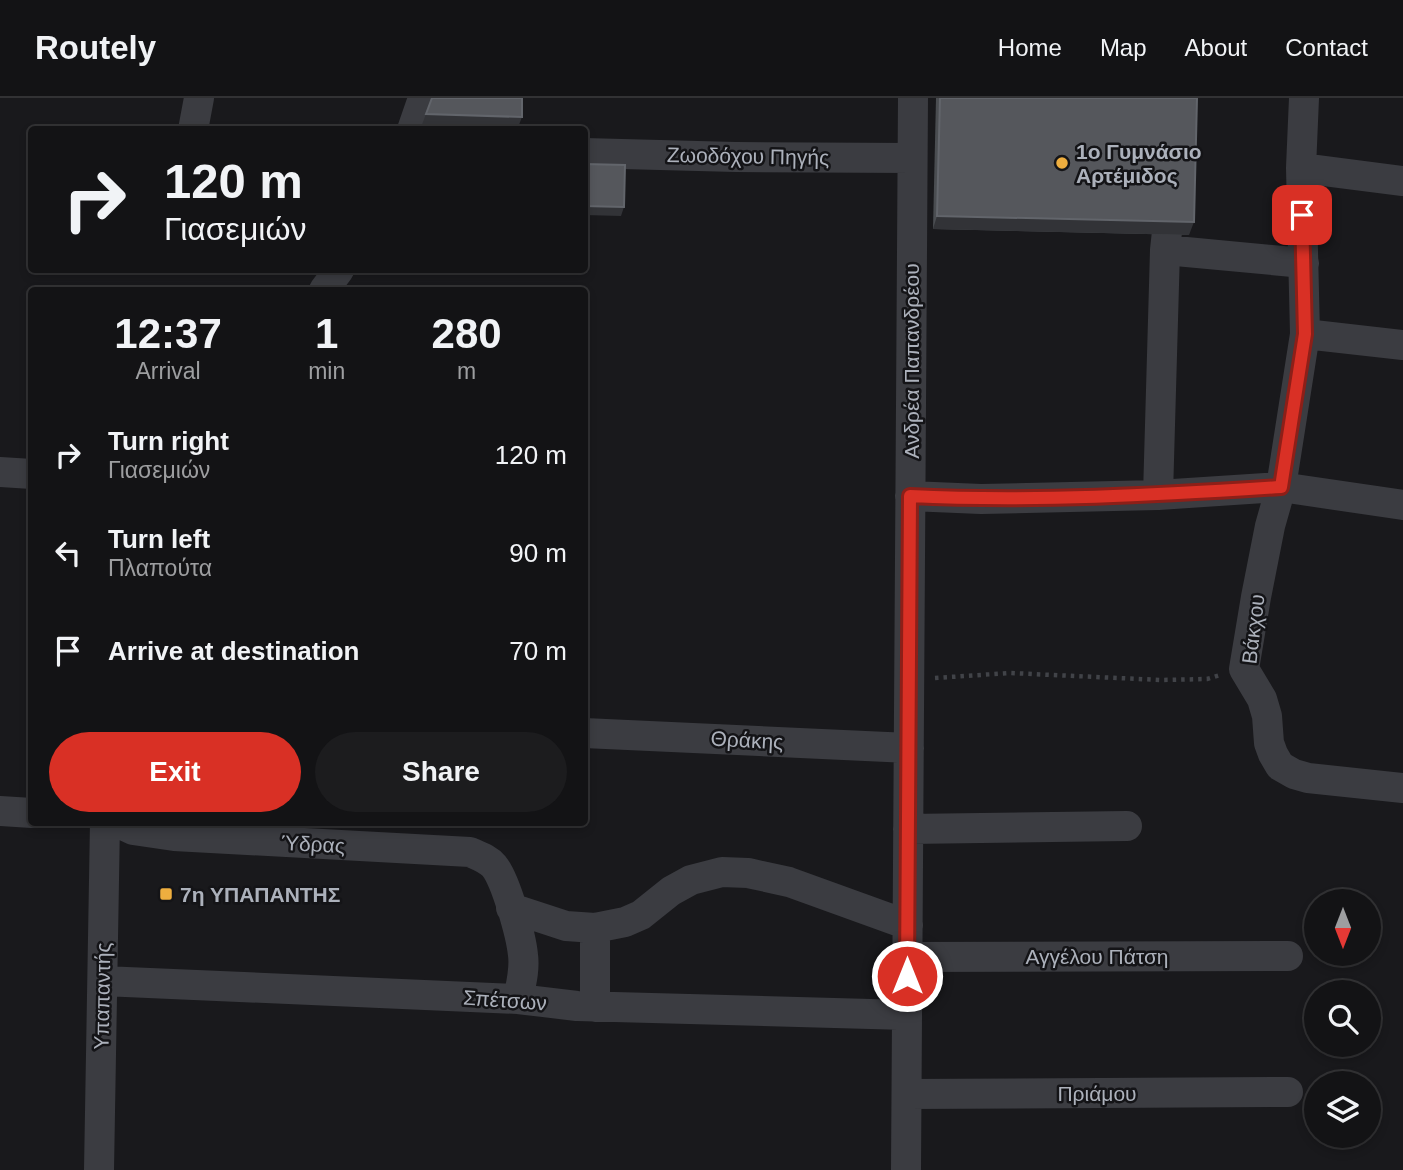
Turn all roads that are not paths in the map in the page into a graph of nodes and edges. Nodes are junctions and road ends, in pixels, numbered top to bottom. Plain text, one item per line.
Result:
1 (199, 98) edge
2 (422, 98) edge
3 (912, 98) edge
4 (1304, 98) edge
5 (194, 126) edge
6 (413, 126) edge
7 (588, 153) edge
8 (912, 158) junction
9 (1174, 167) edge
10 (1301, 168) junction
11 (1403, 181) edge
12 (1165, 250) junction
13 (1304, 263) junction
14 (1305, 334) junction
15 (1403, 345) edge
16 (0, 472) edge
17 (28, 474) edge
18 (1281, 487) junction
19 (1158, 495) junction
20 (910, 496) junction
21 (1403, 505) edge
22 (588, 733) edge
23 (909, 748) junction
24 (1403, 788) edge
25 (0, 811) edge
26 (28, 813) edge
27 (105, 826) edge
28 (124, 826) edge
29 (1127, 826) dead end
30 (908, 829) junction
31 (511, 908) junction
32 (908, 925) junction
33 (594, 928) junction
34 (1288, 956) dead end
35 (907, 957) junction
36 (103, 981) junction
37 (517, 999) junction
38 (595, 1007) junction
39 (907, 1015) junction
40 (1288, 1092) dead end
41 (906, 1094) junction
42 (99, 1170) edge
43 (906, 1170) edge

1 - 5 street
2 - 6 street
3 - 8 street, Ανδρέα Παπανδρέου
4 - 10 street, Βάκχου
7 - 8 street, Ζωοδόχου Πηγής
8 - 20 street, Ανδρέα Παπανδρέου
9 - 12 street
10 - 11 street
10 - 13 street, Βάκχου
12 - 13 street
12 - 19 street
13 - 14 street, Βάκχου
14 - 15 street
14 - 18 street, Βάκχου
16 - 17 street
18 - 19 street
18 - 21 street
18 - 24 street, Βάκχου
19 - 20 street
20 - 23 street, Ανδρέα Παπανδρέου
22 - 23 street, Θράκης
23 - 30 street, Ανδρέα Παπανδρέου
25 - 26 street
27 - 36 street, Υπαπαντής
28 - 31 street, Ύδρας
29 - 30 street
30 - 32 street, Ανδρέα Παπανδρέου
31 - 33 street
31 - 37 street
32 - 33 street
32 - 35 street, Ανδρέα Παπανδρέου
33 - 38 street
34 - 35 street, Αγγέλου Πάτση
35 - 39 street, Ανδρέα Παπανδρέου
36 - 37 street, Σπέτσων
36 - 42 street, Υπαπαντής
37 - 38 street, Σπέτσων
38 - 39 street, Σπέτσων
39 - 41 street, Ανδρέα Παπανδρέου
40 - 41 street, Πριάμου
41 - 43 street, Ανδρέα Παπανδρέου

